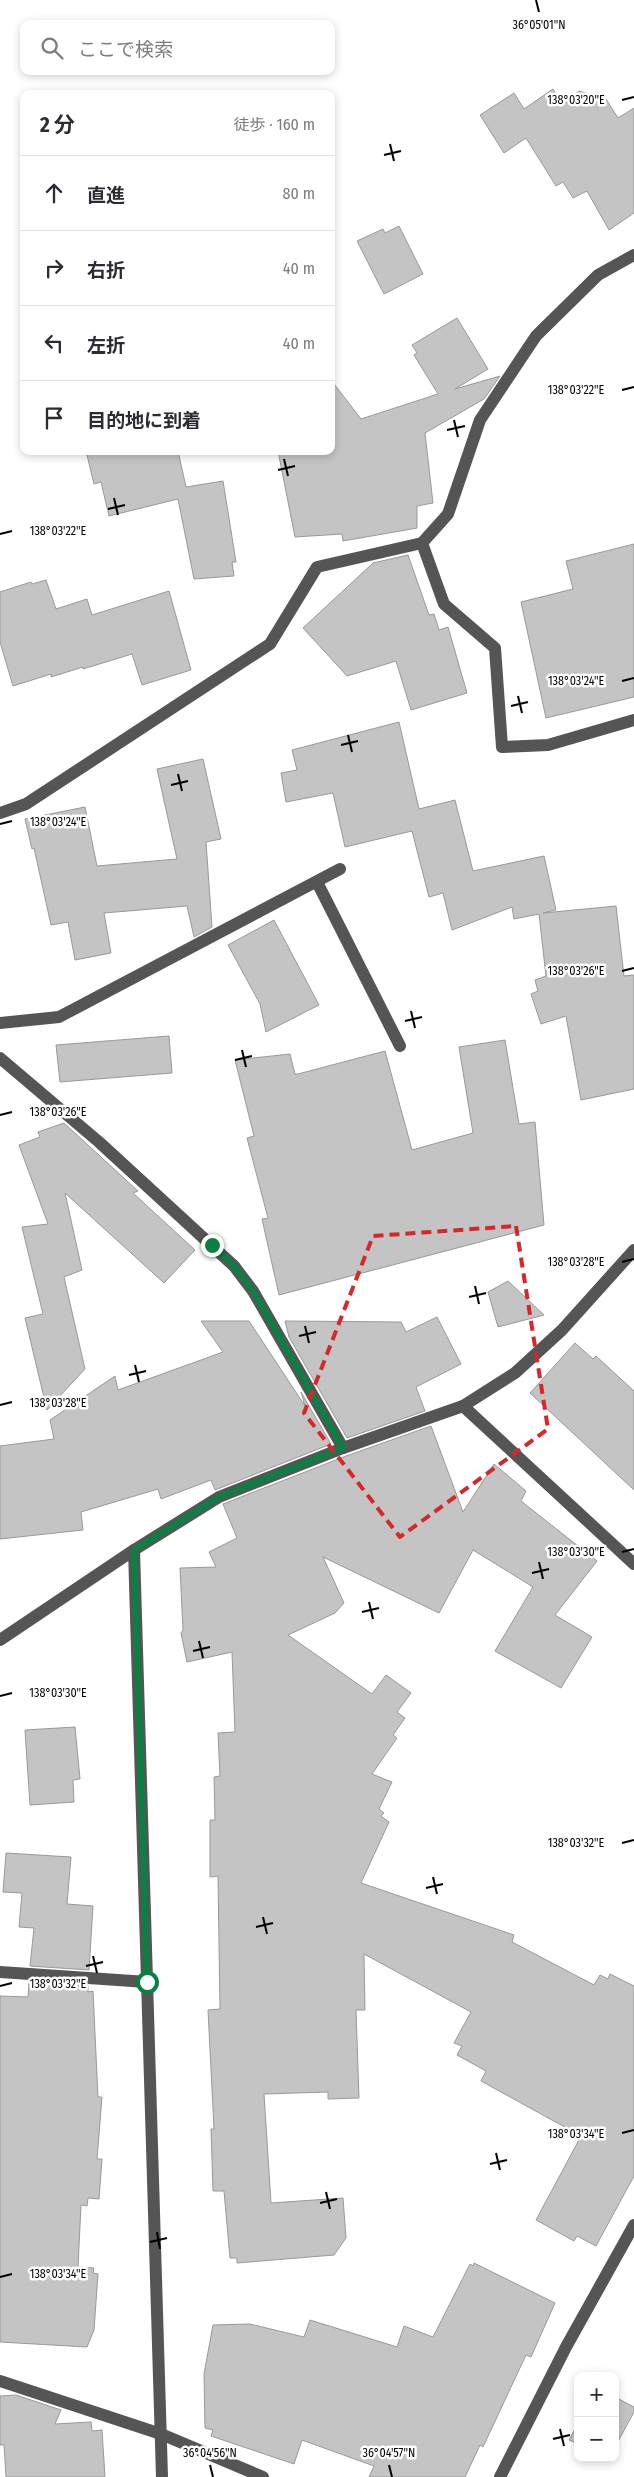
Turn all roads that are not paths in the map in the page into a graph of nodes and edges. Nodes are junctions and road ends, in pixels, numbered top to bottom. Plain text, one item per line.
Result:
1 (634, 255) edge
2 (422, 543) junction
3 (634, 720) edge
4 (0, 813) edge
5 (340, 869) dead end
6 (317, 882) junction
7 (0, 1024) edge
8 (400, 1046) dead end
9 (0, 1058) edge
10 (634, 1250) edge
11 (462, 1406) junction
12 (343, 1448) junction
13 (134, 1550) junction
14 (634, 1564) edge
15 (0, 1640) edge
16 (0, 1972) edge
17 (147, 1982) junction
18 (634, 2225) edge
19 (0, 2381) edge
20 (161, 2434) junction
21 (162, 2477) edge
22 (263, 2477) edge
23 (500, 2477) edge

1 - 2 street
2 - 3 street
2 - 4 street
5 - 6 street
6 - 7 street
6 - 8 street
9 - 12 street
10 - 11 street
11 - 12 street
11 - 14 street
12 - 13 street
13 - 15 street
13 - 17 street
16 - 17 street
17 - 20 street
18 - 23 street
19 - 20 street
20 - 21 street
20 - 22 street

